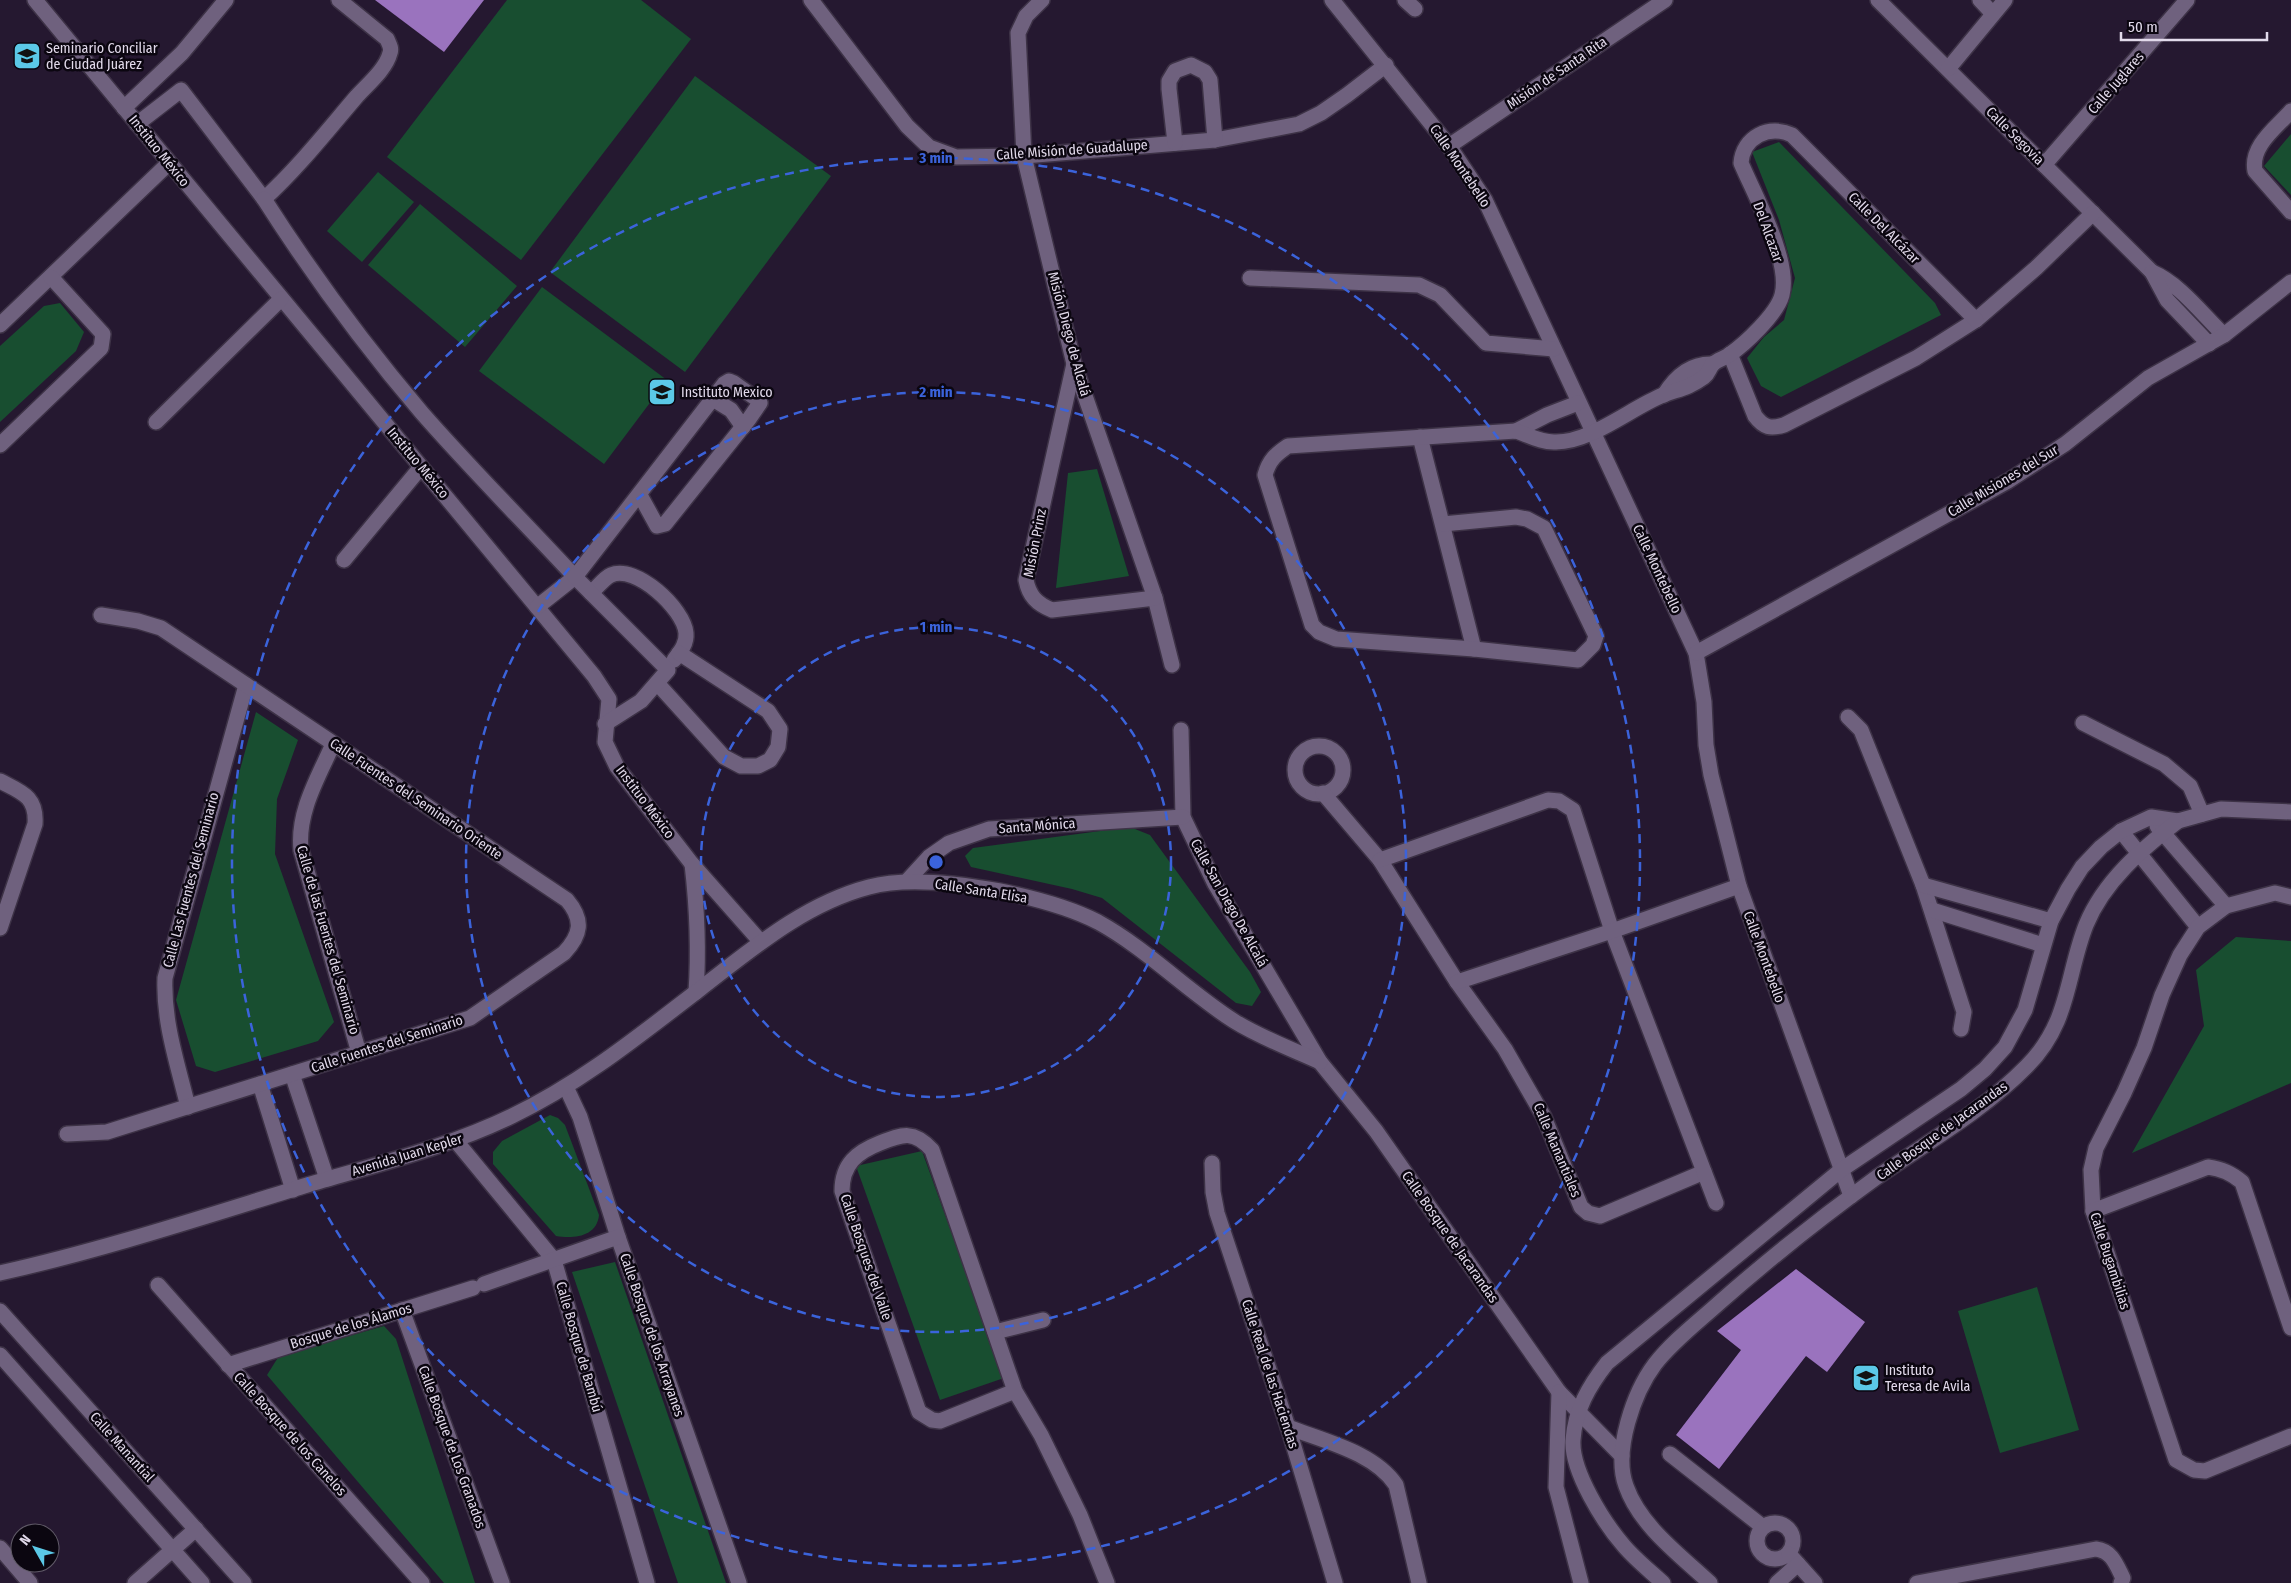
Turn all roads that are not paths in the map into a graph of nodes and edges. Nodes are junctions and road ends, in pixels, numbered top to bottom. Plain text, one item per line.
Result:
1 (35, 0) edge
2 (226, 0) edge
3 (339, 0) edge
4 (1042, 0) edge
5 (1332, 0) edge
6 (1665, 0) edge
7 (1878, 0) edge
8 (1980, 0) edge
9 (2005, 0) edge
10 (2187, 0) edge
11 (817, 2) edge
12 (1993, 14) junction
13 (1386, 66) junction
14 (165, 69) junction
15 (1948, 69) junction
16 (181, 90) junction
17 (124, 108) junction
18 (2291, 111) edge
19 (137, 124) junction
20 (1792, 135) joint
21 (1215, 140) junction
22 (1175, 143) junction
23 (1450, 146) junction
24 (1024, 156) junction
25 (169, 164) junction
26 (2044, 165) junction
27 (264, 199) junction
28 (2291, 212) edge
29 (2093, 214) junction
30 (2152, 272) junction
31 (51, 277) junction
32 (1250, 278) dead end
33 (2291, 282) edge
34 (281, 299) junction
35 (1976, 320) junction
36 (0, 325) edge
37 (2224, 335) junction
38 (2209, 344) junction
39 (1554, 349) junction
40 (1730, 354) junction
41 (1074, 364) junction
42 (713, 399) junction
43 (1578, 403) junction
44 (156, 422) dead end
45 (743, 427) junction
46 (1516, 431) junction
47 (1594, 432) junction
48 (1420, 437) junction
49 (0, 445) edge
50 (421, 467) junction
51 (640, 495) junction
52 (1443, 524) junction
53 (344, 560) dead end
54 (575, 577) junction
55 (591, 593) junction
56 (1155, 598) junction
57 (537, 607) junction
58 (101, 615) dead end
59 (1474, 649) junction
60 (679, 653) junction
61 (1696, 653) junction
62 (1172, 665) dead end
63 (668, 670) junction
64 (657, 683) junction
65 (246, 685) junction
66 (1848, 717) dead end
67 (2083, 723) dead end
68 (605, 724) junction
69 (1181, 730) dead end
70 (334, 744) junction
71 (0, 781) edge
72 (1323, 794) dead end
73 (2291, 812) edge
74 (2202, 814) junction
75 (1183, 817) junction
76 (2151, 818) junction
77 (2178, 821) junction
78 (2121, 831) junction
79 (2162, 833) junction
80 (2138, 851) junction
81 (1380, 860) junction
82 (692, 864) junction
83 (907, 881) junction
84 (1923, 885) junction
85 (1739, 886) junction
86 (2291, 897) edge
87 (2226, 906) junction
88 (1932, 910) junction
89 (578, 920) joint
90 (2051, 922) junction
91 (2198, 927) junction
92 (0, 928) edge
93 (1612, 931) junction
94 (760, 941) junction
95 (2042, 944) junction
96 (1457, 982) junction
97 (696, 992) junction
98 (1961, 1028) dead end
99 (360, 1053) junction
100 (1320, 1062) junction
101 (292, 1074) junction
102 (260, 1084) junction
103 (566, 1087) junction
104 (188, 1107) junction
105 (67, 1134) dead end
106 (456, 1141) junction
107 (1212, 1163) dead end
108 (1841, 1170) junction
109 (1704, 1172) junction
110 (327, 1179) junction
111 (293, 1190) junction
112 (1850, 1196) junction
113 (1716, 1203) dead end
114 (2093, 1211) junction
115 (618, 1237) junction
116 (554, 1260) junction
117 (2, 1275) edge
118 (158, 1285) dead end
119 (402, 1310) junction
120 (0, 1311) edge
121 (1043, 1320) dead end
122 (2291, 1328) edge
123 (995, 1332) junction
124 (0, 1355) edge
125 (228, 1365) junction
126 (1015, 1391) junction
127 (1559, 1392) junction
128 (1578, 1414) junction
129 (1288, 1427) junction
130 (2291, 1436) edge
131 (1670, 1454) dead end
132 (1622, 1456) junction
133 (1763, 1528) junction
134 (196, 1529) junction
135 (0, 1548) edge
136 (172, 1550) junction
137 (1793, 1559) junction
138 (30, 1583) edge
139 (135, 1583) edge
140 (202, 1583) edge
141 (244, 1583) edge
142 (422, 1583) edge
143 (502, 1583) edge
144 (647, 1583) edge
145 (739, 1583) edge
146 (1107, 1583) edge
147 (1335, 1583) edge
148 (1419, 1583) edge
149 (1581, 1583) edge
150 (1663, 1583) edge
151 (1710, 1583) edge
152 (1778, 1583) edge
153 (1815, 1583) edge
154 (1917, 1583) edge
155 (2121, 1583) edge

1 - 17 street, Instituo México
2 - 14 street
3 - 27 street
4 - 24 street, Misión Diego de Alcalá
5 - 13 street, Calle Montebello
6 - 23 street, Misión de Santa Rita
7 - 15 street, Calle Segovia
8 - 12 street
9 - 12 street
10 - 26 street, Calle Juglares
11 - 24 street, Calle Misión de Guadalupe
12 - 15 street
13 - 21 street, Calle Misión de Guadalupe
13 - 23 street, Calle Montebello
14 - 16 street
14 - 17 street
15 - 26 street, Calle Segovia
16 - 19 street
16 - 27 street
17 - 19 street, Instituo México
18 - 28 street
19 - 25 street, Instituo México
20 - 35 street, Calle Del Alcázar
20 - 40 street, Del Alcazar
21 - 22 street, Calle Misión de Guadalupe
21 - 22 street
22 - 24 street, Calle Misión de Guadalupe
23 - 39 street, Calle Montebello
24 - 41 street, Misión Diego de Alcalá
25 - 31 street
25 - 34 street, Instituo México
26 - 29 street, Calle Segovia
27 - 54 street
29 - 30 street, Calle Segovia
29 - 35 street
30 - 37 street, Calle Segovia
30 - 38 street, Calle Segovia
31 - 36 street
31 - 49 street
32 - 39 street
33 - 37 street, Calle Misiones del Sur
34 - 44 street
34 - 50 street, Instituo México
35 - 40 street
37 - 38 street, Calle Misiones del Sur
38 - 61 street, Calle Misiones del Sur
39 - 43 street, Calle Montebello
40 - 47 street, Del Alcazar
41 - 56 street, Misión Diego de Alcalá
41 - 56 street, Misión Prinz
42 - 45 street
42 - 45 street
42 - 51 street
43 - 46 street
43 - 47 street, Calle Montebello
45 - 51 street
46 - 47 street, Del Alcazar
46 - 48 street
47 - 61 street, Calle Montebello
48 - 52 street
48 - 59 street
50 - 53 street
50 - 57 street, Instituo México
51 - 54 street
52 - 59 street
52 - 59 street
54 - 55 street
54 - 57 street
55 - 60 street
55 - 63 street
56 - 62 street, Misión Diego de Alcalá
57 - 68 street, Instituo México
58 - 65 street, Calle Fuentes del Seminario Oriente
60 - 63 street
60 - 64 street
61 - 85 street, Calle Montebello
63 - 64 street
64 - 68 street
65 - 70 street, Calle Fuentes del Seminario Oriente
65 - 104 street, Calle Las Fuentes del Seminario
66 - 84 street
67 - 74 street
68 - 82 street, Instituo México
69 - 75 street, Calle San Diego De Alcalá
70 - 89 street, Calle Fuentes del Seminario Oriente
70 - 99 street, Calle de las Fuentes del Seminario
71 - 92 street
72 - 81 street, Calle Manantiales
73 - 74 street
74 - 77 street
75 - 83 street, Santa Mónica
75 - 100 street, Calle San Diego De Alcalá
76 - 77 street, Calle Bosque de Jacarandas
76 - 78 street, Calle Bosque de Jacarandas
76 - 79 street
77 - 79 street, Calle Bosque de Jacarandas
78 - 80 street
78 - 90 street, Calle Bosque de Jacarandas
79 - 80 street, Calle Bosque de Jacarandas
79 - 87 street
80 - 91 street
80 - 112 street, Calle Bosque de Jacarandas
81 - 93 street
81 - 96 street, Calle Manantiales
82 - 94 street, Instituo México
82 - 97 street
83 - 94 street, Calle Santa Elisa
83 - 100 street, Calle Santa Elisa
84 - 88 street
84 - 90 street
85 - 93 street
85 - 108 street, Calle Montebello
86 - 87 street
87 - 91 street
88 - 95 street
88 - 98 street
89 - 99 street, Calle Fuentes del Seminario
90 - 95 street, Calle Bosque de Jacarandas
91 - 114 street, Calle Bugambilias
93 - 96 street
93 - 109 street
94 - 97 street, Avenida Juan Kepler
95 - 108 street, Calle Bosque de Jacarandas
96 - 109 street, Calle Manantiales
97 - 103 street, Avenida Juan Kepler
99 - 101 street, Calle Fuentes del Seminario
100 - 127 street, Calle Bosque de Jacarandas
101 - 102 street, Calle Fuentes del Seminario
101 - 110 street
102 - 104 street, Calle Fuentes del Seminario
102 - 111 street
103 - 106 street, Avenida Juan Kepler
103 - 115 street, Calle Bosque de los Arrayanes
104 - 105 street, Calle Fuentes del Seminario
106 - 110 street, Avenida Juan Kepler
106 - 116 street, Calle Bosque de Bambú
107 - 129 street, Calle Real de las Haciendas
108 - 112 street, Calle Montebello
108 - 128 street, Calle Bosque de Jacarandas
109 - 113 street
110 - 111 street, Avenida Juan Kepler
111 - 117 street, Avenida Juan Kepler
112 - 132 street, Calle Bosque de Jacarandas
114 - 122 street
114 - 130 street, Calle Bugambilias
115 - 116 street, Bosque de los Álamos
115 - 145 street, Calle Bosque de los Arrayanes
116 - 119 street, Bosque de los Álamos
116 - 144 street, Calle Bosque de Bambú
118 - 125 street, Calle Bosque de los Canelos
119 - 125 street, Bosque de los Álamos
119 - 143 street, Calle Bosque de Los Granados
120 - 134 street, Calle Manantial
121 - 123 street
123 - 126 street, Calle Bosques del Valle
123 - 126 street, Calle Bosques del Valle
124 - 136 street
125 - 142 street, Calle Bosque de los Canelos
126 - 146 street, Calle Bosques del Valle
127 - 128 street, Calle Bosque de Jacarandas
127 - 149 street
128 - 132 street, Calle Bosque de Jacarandas
128 - 150 street
129 - 147 street, Calle Real de las Haciendas
129 - 148 street
131 - 133 street
132 - 151 street
133 - 137 street
133 - 137 street
134 - 136 street
134 - 141 street, Calle Manantial
135 - 138 street
136 - 139 street
136 - 140 street
137 - 152 street
137 - 153 street
154 - 155 street

